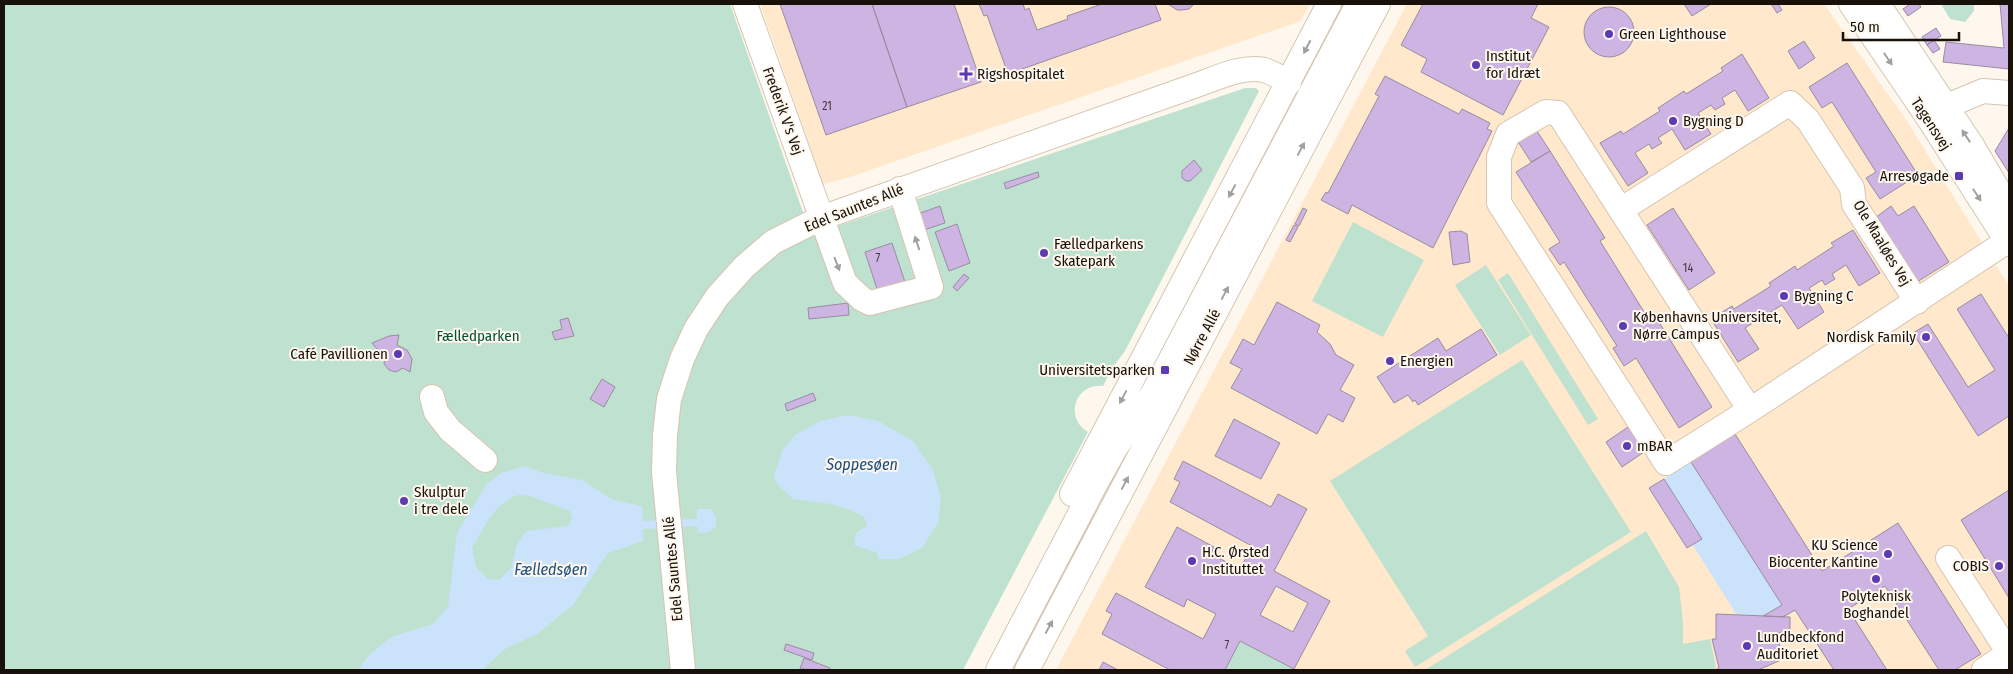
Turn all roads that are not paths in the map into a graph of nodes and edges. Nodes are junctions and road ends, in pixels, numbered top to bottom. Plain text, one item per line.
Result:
1 (745, 4) edge
2 (1329, 4) edge
3 (1358, 4) edge
4 (1378, 4) edge
5 (1851, 4) edge
6 (1878, 4) edge
7 (1289, 82) junction
8 (2009, 93) edge
9 (1938, 113) junction
10 (900, 189) junction
11 (2009, 208) edge
12 (1622, 209) junction
13 (821, 218) junction
14 (2009, 242) edge
15 (1917, 302) junction
16 (432, 397) dead end
17 (1750, 410) junction
18 (485, 460) dead end
19 (1948, 558) dead end
20 (2009, 653) edge
21 (682, 670) edge
22 (980, 670) edge
23 (998, 670) edge
24 (1026, 670) edge
25 (1984, 670) edge

1 - 13 street, Frederik V's Vej
2 -> 7 street
3 - 23 street
24 -> 4 street, Nørre Allé
5 -> 9 street, Tagensvej
6 - 9 street, Tagensvej
7 - 10 street, Edel Sauntes Allé
7 -> 22 street
8 - 9 street
11 -> 9 street, Tagensvej
9 -> 14 street, Tagensvej
10 - 13 street, Edel Sauntes Allé
13 -> 10 street, Frederik V's Vej
12 - 15 street, Ole Maaløes Vej
12 - 17 street
12 - 17 street, Ole Maaløes Vej
13 - 21 street, Edel Sauntes Allé
14 - 15 street, Ole Maaløes Vej
15 - 17 street, Ole Maaløes Vej
16 - 18 street
19 - 20 street
20 - 25 street

